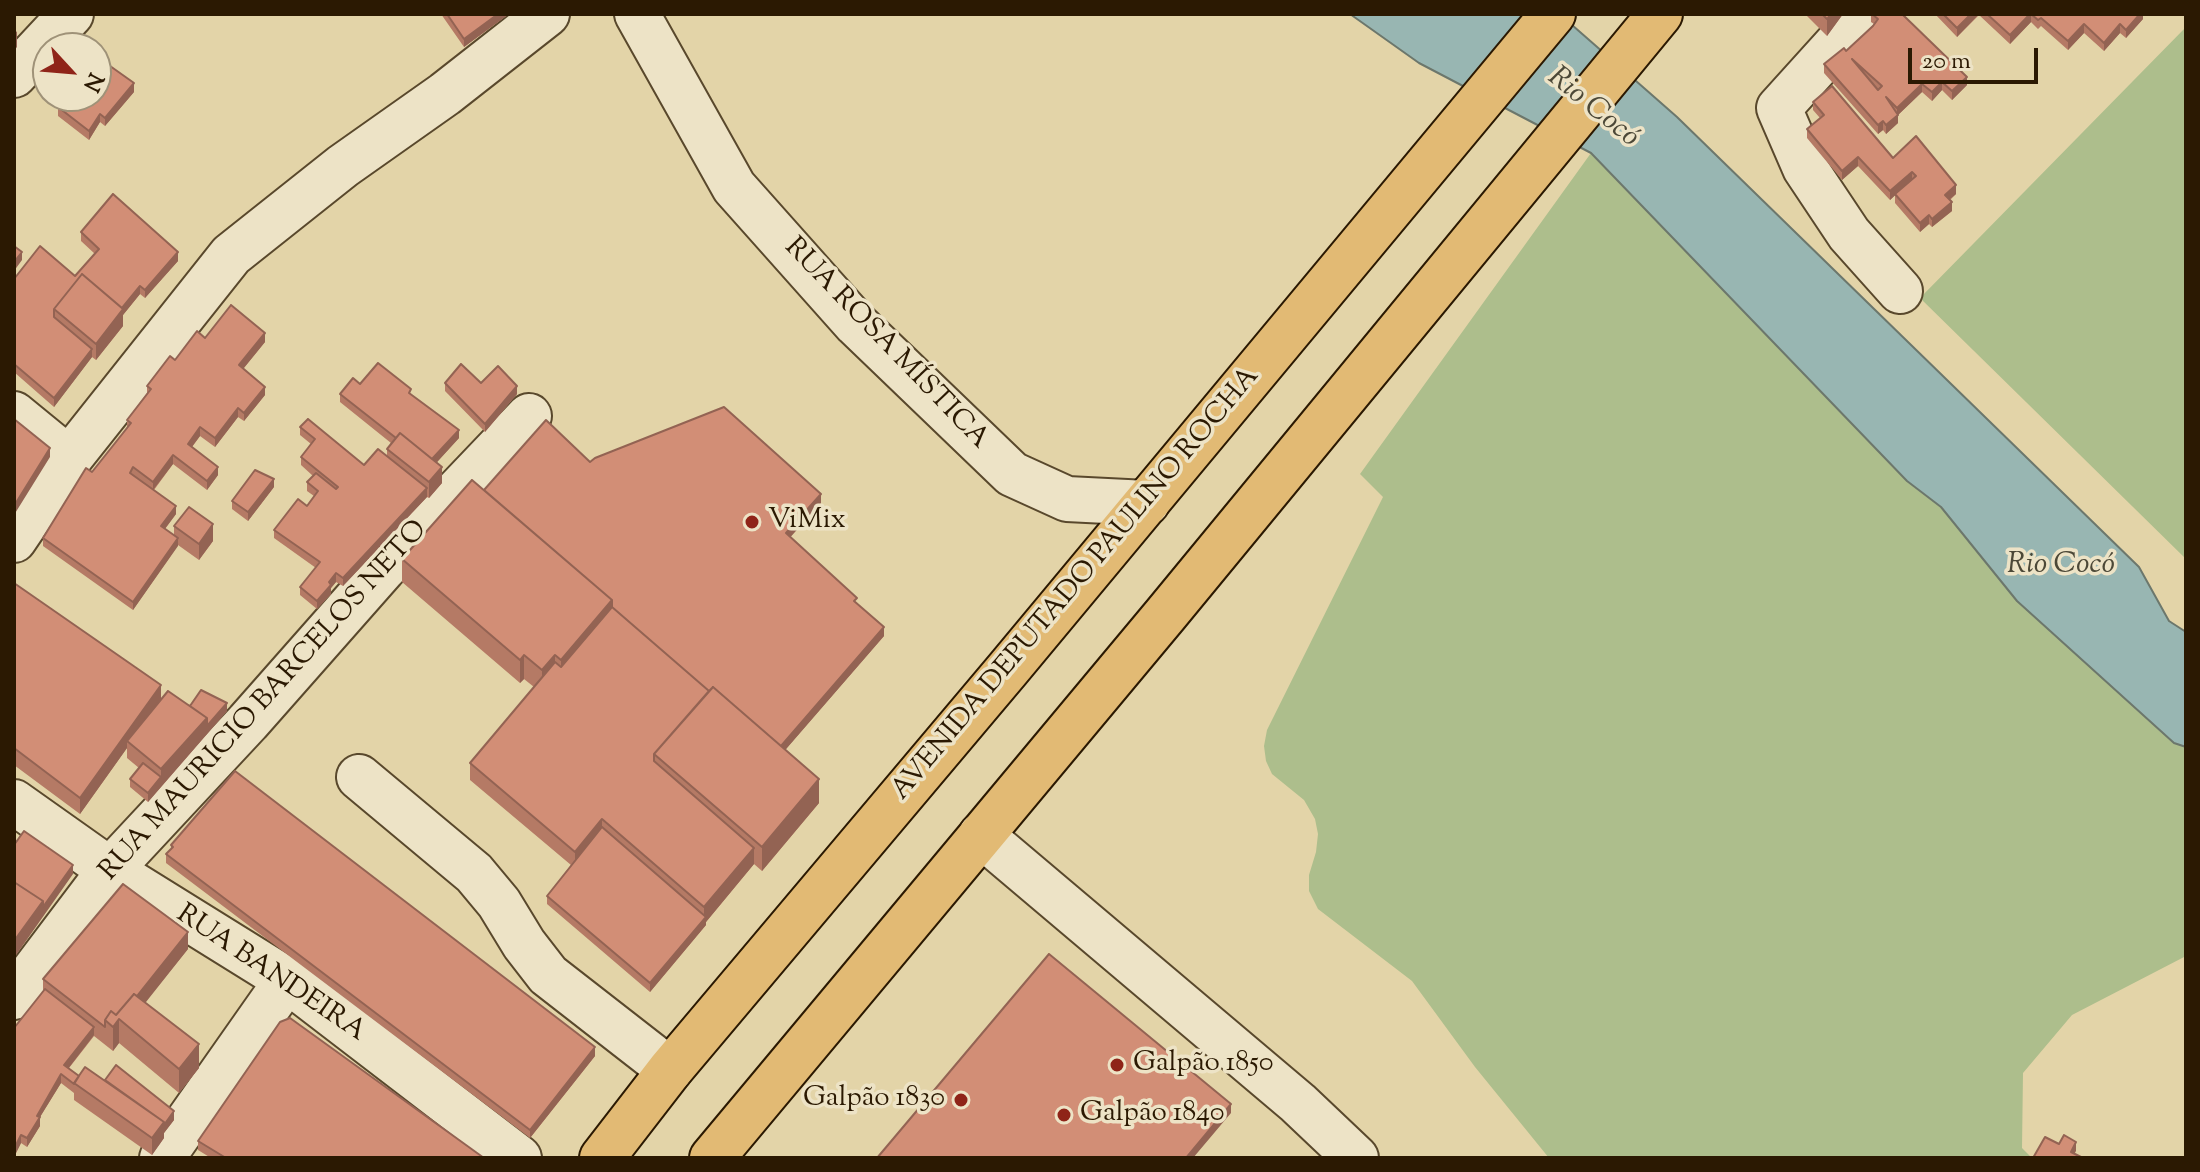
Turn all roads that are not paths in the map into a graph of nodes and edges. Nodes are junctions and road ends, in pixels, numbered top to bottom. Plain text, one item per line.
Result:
1 (71, 14) edge
2 (547, 14) edge
3 (637, 14) edge
4 (1553, 14) edge
5 (1660, 14) edge
6 (1864, 14) edge
7 (14, 75) edge
8 (1900, 291) dead end
9 (14, 414) edge
10 (529, 416) dead end
11 (69, 459) junction
12 (1147, 503) junction
13 (14, 540) edge
14 (359, 777) dead end
15 (14, 802) edge
16 (981, 835) junction
17 (110, 870) junction
18 (287, 980) junction
19 (14, 997) edge
20 (670, 1070) junction
21 (162, 1158) edge
22 (519, 1158) edge
23 (602, 1158) edge
24 (712, 1158) edge
25 (1356, 1158) edge

1 - 7 street
2 - 11 street
3 - 12 street, RUA ROSA MÍSTICA
4 - 12 main road, AVENIDA DEPUTADO PAULINO ROCHA
5 - 16 main road
6 - 8 street
9 - 11 street
10 - 17 street, RUA MAURICIO BARCELOS NETO
11 - 13 street
12 - 20 main road, AVENIDA DEPUTADO PAULINO ROCHA
14 - 20 street
15 - 17 street, RUA BANDEIRA
16 - 24 main road
16 - 25 street
17 - 18 street, RUA BANDEIRA
17 - 19 street, RUA MAURICIO BARCELOS NETO
18 - 21 street
18 - 22 street, RUA BANDEIRA
20 - 23 main road, AVENIDA DEPUTADO PAULINO ROCHA

